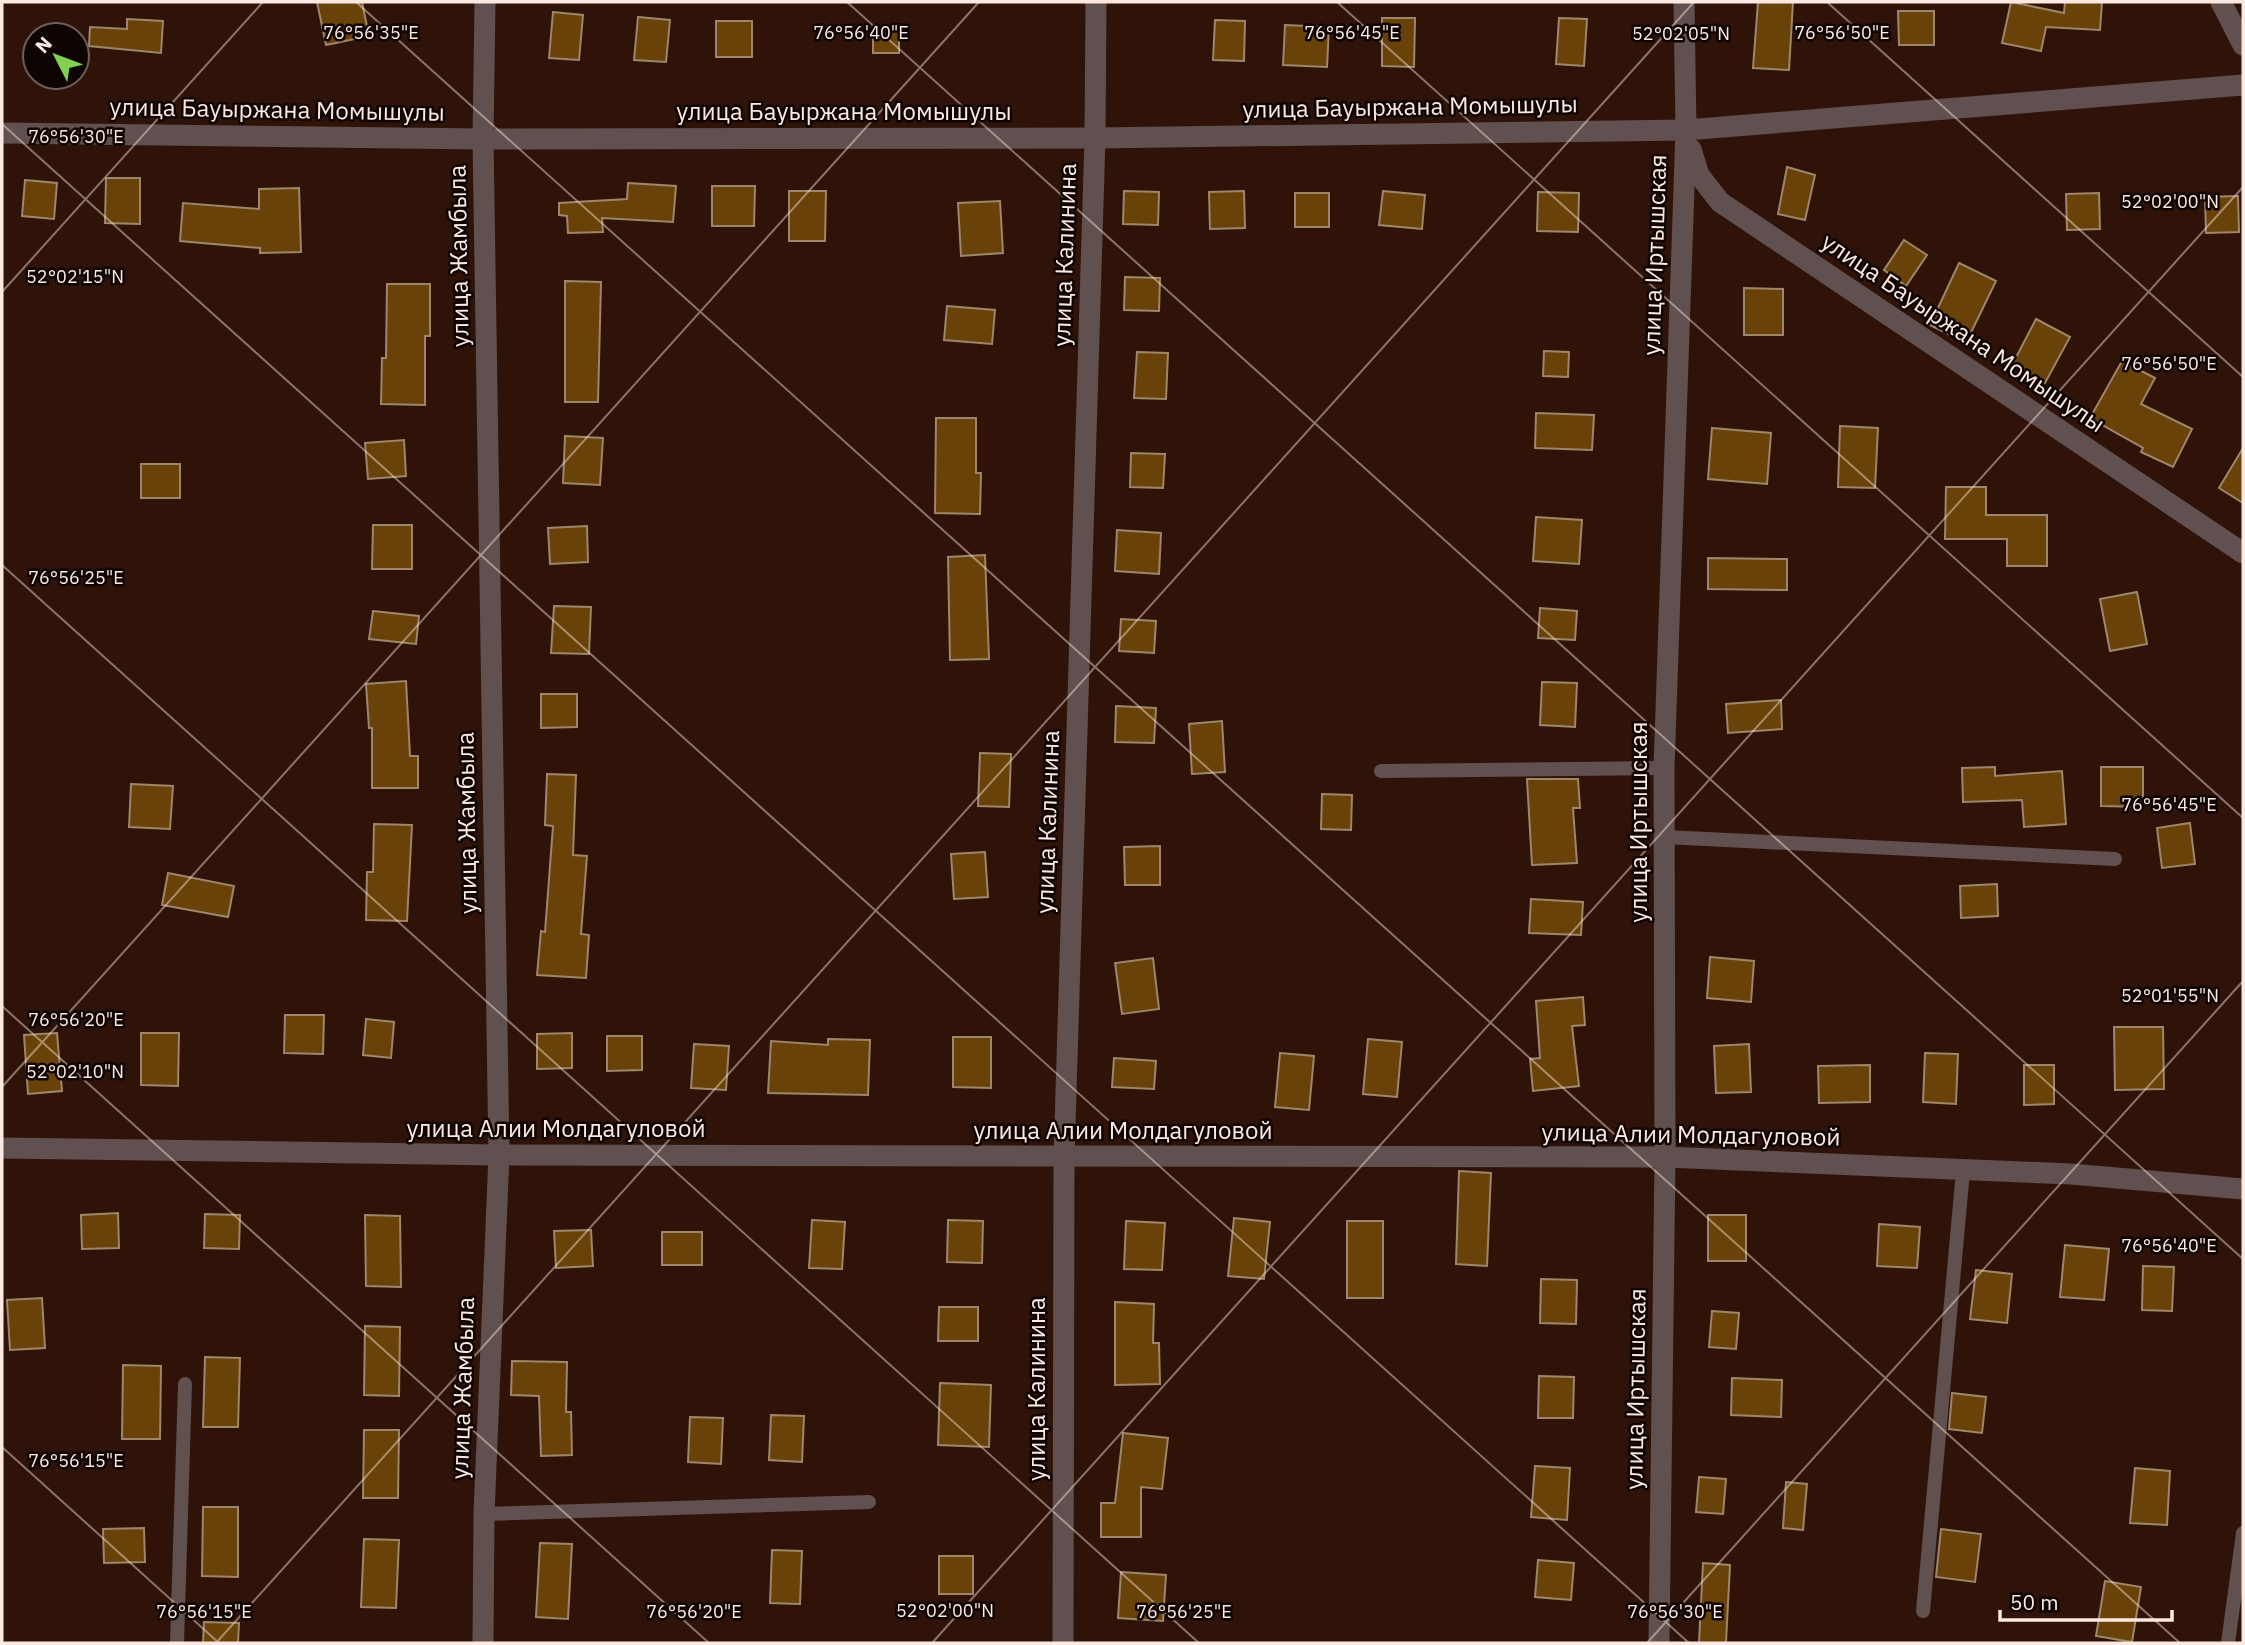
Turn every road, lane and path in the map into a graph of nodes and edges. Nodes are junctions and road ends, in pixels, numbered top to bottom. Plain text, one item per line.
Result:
1 (485, 2) edge
2 (1096, 2) edge
3 (1684, 2) edge
4 (2221, 2) edge
5 (2243, 45) edge
6 (2243, 85) edge
7 (1686, 130) junction
8 (2, 133) edge
9 (1095, 138) junction
10 (483, 139) junction
11 (2243, 553) edge
12 (1664, 768) junction
13 (1381, 771) dead end
14 (1665, 837) junction
15 (2115, 859) dead end
16 (2, 1148) edge
17 (499, 1155) junction
18 (1665, 1157) junction
19 (1064, 1158) junction
20 (1963, 1171) junction
21 (2243, 1189) edge
22 (185, 1384) dead end
23 (869, 1502) dead end
24 (484, 1514) junction
25 (2243, 1533) edge
26 (1923, 1611) dead end
27 (177, 1643) edge
28 (483, 1643) edge
29 (1063, 1643) edge
30 (1659, 1643) edge
31 (2228, 1643) edge

1 - 10 street, улица Жамбыла
2 - 9 street, улица Калинина
3 - 7 street, улица Иртышская
4 - 5 street
6 - 7 street, улица Бауыржана Момышулы
7 - 9 street, улица Бауыржана Момышулы
7 - 11 street, улица Бауыржана Момышулы
7 - 12 street, улица Иртышская
8 - 10 street, улица Бауыржана Момышулы
9 - 10 street, улица Бауыржана Момышулы
9 - 19 street, улица Калинина
10 - 17 street, улица Жамбыла
12 - 13 lane
12 - 14 street, улица Иртышская
14 - 15 lane
14 - 18 street, улица Иртышская
16 - 17 street, улица Алии Молдагуловой
17 - 19 street, улица Алии Молдагуловой
17 - 24 street, улица Жамбыла
18 - 19 street, улица Алии Молдагуловой
18 - 20 street, улица Алии Молдагуловой
18 - 30 street, улица Иртышская
19 - 29 street, улица Калинина
20 - 21 street, улица Алии Молдагуловой
20 - 26 lane
22 - 27 lane
23 - 24 lane
24 - 28 street, улица Жамбыла
25 - 31 lane

